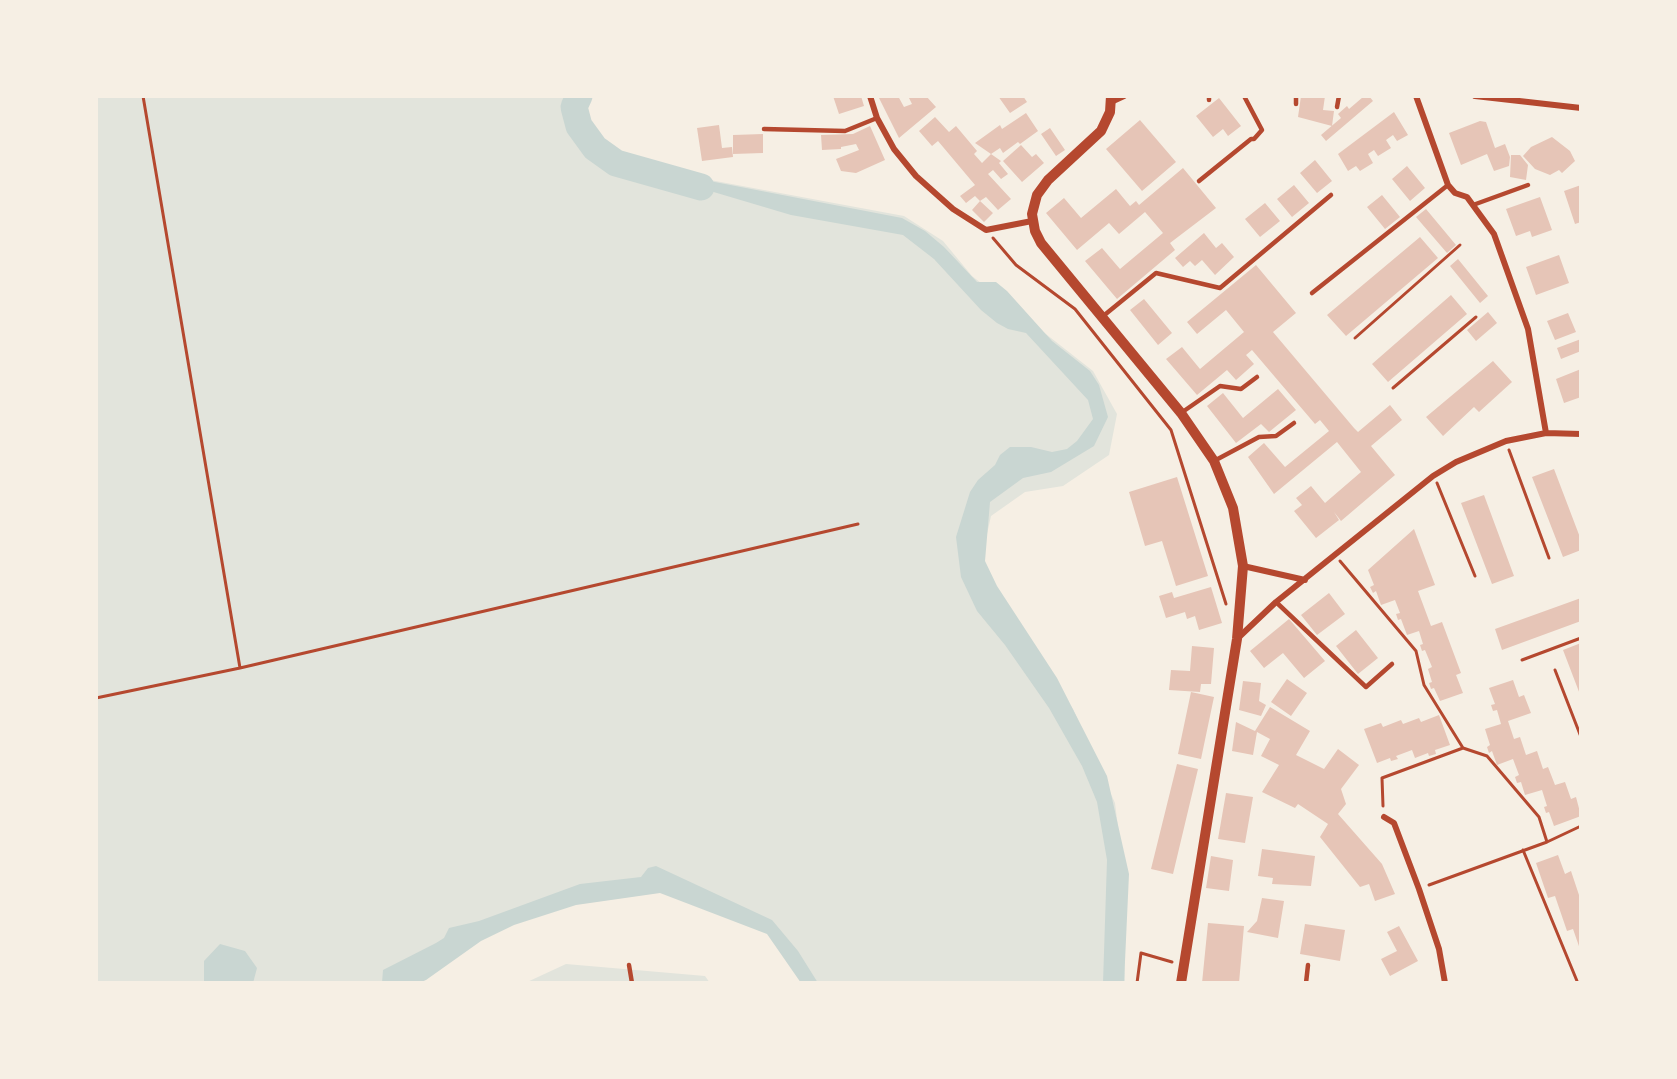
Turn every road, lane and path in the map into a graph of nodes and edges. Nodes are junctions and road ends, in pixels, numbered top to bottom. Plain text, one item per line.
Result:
1 (143, 96) edge
2 (870, 96) edge
3 (1124, 96) edge
4 (1244, 96) edge
5 (1296, 96) edge
6 (1339, 96) edge
7 (1416, 96) edge
8 (1475, 96) edge
9 (1111, 99) edge
10 (1296, 104) dead end
11 (1336, 107) dead end
12 (1581, 108) edge
13 (878, 118) junction
14 (764, 129) dead end
15 (1199, 181) dead end
16 (1448, 184) junction
17 (1528, 185) dead end
18 (1331, 195) dead end
19 (1473, 205) junction
20 (1032, 221) junction
21 (986, 230) junction
22 (1460, 245) dead end
23 (1312, 293) dead end
24 (1102, 317) junction
25 (1476, 317) dead end
26 (1355, 338) dead end
27 (1257, 377) dead end
28 (1393, 388) dead end
29 (1180, 413) junction
30 (1294, 423) dead end
31 (1546, 433) junction
32 (1581, 434) edge
33 (1506, 441) junction
34 (1214, 461) junction
35 (1433, 476) junction
36 (858, 524) dead end
37 (1335, 555) junction
38 (1549, 558) dead end
39 (1243, 566) junction
40 (1475, 576) dead end
41 (1305, 579) junction
42 (1276, 602) junction
43 (1226, 606) dead end
44 (1237, 639) junction
45 (1581, 639) edge
46 (1522, 660) dead end
47 (1392, 664) dead end
48 (240, 668) junction
49 (1555, 670) dead end
50 (96, 698) edge
51 (1581, 737) edge
52 (1463, 748) junction
53 (1384, 817) joint
54 (1581, 826) edge
55 (1547, 842) junction
56 (1523, 850) junction
57 (1419, 889) junction
58 (629, 965) dead end
59 (1183, 965) junction
60 (1308, 965) dead end
61 (1577, 981) dead end
62 (632, 983) edge
63 (1137, 983) edge
64 (1181, 983) edge
65 (1306, 983) edge
66 (1445, 983) edge

1 - 48 path
2 - 13 street
3 - 9 street
4 - 15 lane
5 - 10 lane
6 - 11 lane
7 - 16 street
8 - 12 street
9 - 20 street
13 - 14 lane
13 - 21 street
16 - 19 street
16 - 23 lane
17 - 19 lane
18 - 24 lane
19 - 31 street
20 - 21 street
20 - 24 street
21 - 43 path
22 - 26 path
24 - 29 street
25 - 28 path
27 - 29 lane
29 - 34 street
30 - 34 lane
31 - 32 street
31 - 33 street
33 - 35 street
33 - 38 path
34 - 39 street
35 - 37 street
35 - 40 path
36 - 48 path
37 - 41 street
37 - 52 path
39 - 41 street
39 - 44 street
41 - 42 street
42 - 44 street
42 - 47 lane
44 - 59 street
45 - 46 path
48 - 50 path
49 - 51 path
52 - 53 path
52 - 55 path
53 - 57 street
54 - 55 path
55 - 56 path
56 - 57 path
56 - 61 path
57 - 66 street
58 - 62 lane
59 - 63 path
59 - 64 street
60 - 65 lane

